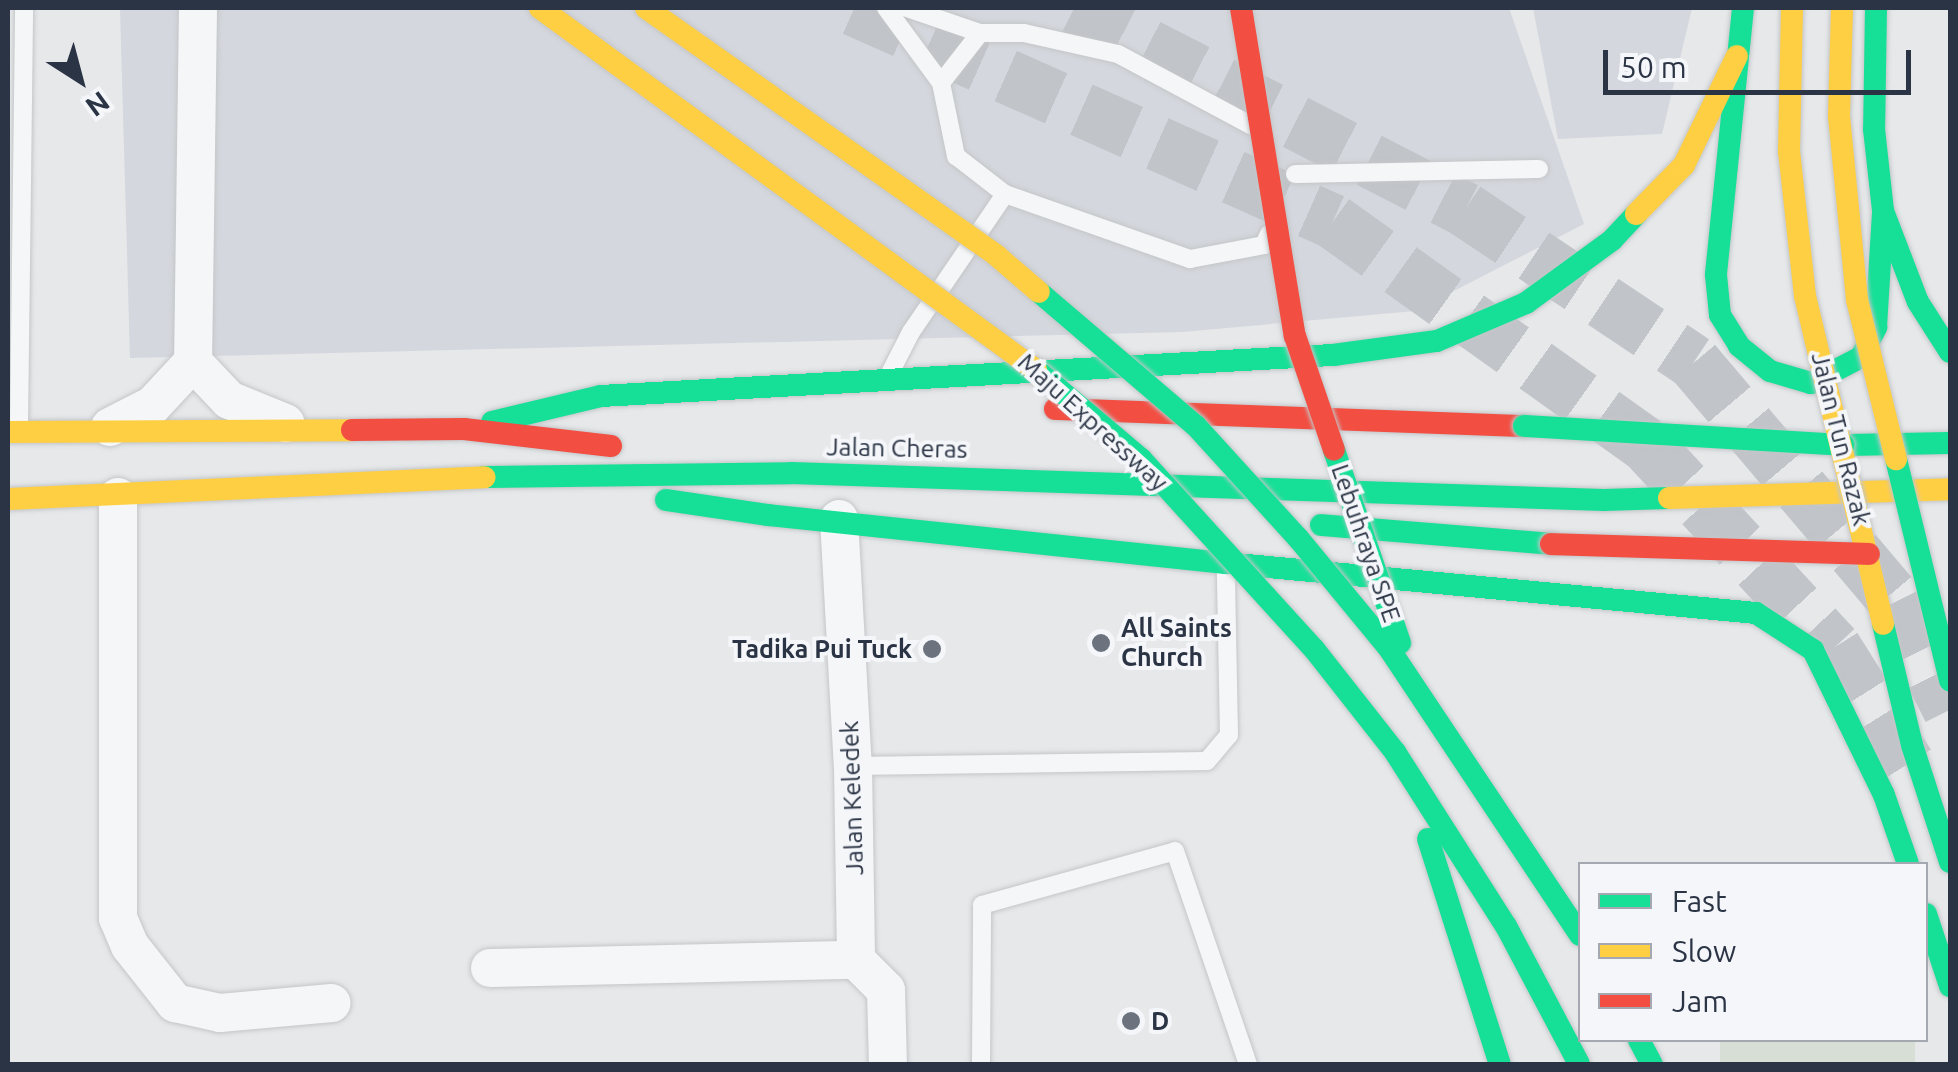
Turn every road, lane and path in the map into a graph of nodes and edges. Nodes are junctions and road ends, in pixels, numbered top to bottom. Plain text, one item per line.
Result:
1 (24, 8) edge
2 (198, 8) edge
3 (540, 8) edge
4 (646, 8) edge
5 (886, 8) edge
6 (907, 8) edge
7 (1241, 8) edge
8 (1744, 8) edge
9 (1792, 8) edge
10 (1842, 8) edge
11 (1876, 8) edge
12 (980, 33) junction
13 (1737, 56) junction
14 (941, 83) junction
15 (1226, 85) dead end
16 (1236, 143) dead end
17 (1539, 170) dead end
18 (1295, 174) junction
19 (1004, 194) junction
20 (1884, 212) junction
21 (1250, 221) dead end
22 (1260, 279) dead end
23 (1270, 338) dead end
24 (1950, 352) edge
25 (194, 362) junction
26 (886, 380) junction
27 (1039, 408) dead end
28 (464, 429) junction
29 (310, 430) junction
30 (93, 431) junction
31 (13, 432) edge
32 (624, 434) dead end
33 (1894, 443) junction
34 (1950, 443) edge
35 (1844, 445) junction
36 (1093, 450) dead end
37 (1244, 452) dead end
38 (1306, 457) junction
39 (1360, 458) dead end
40 (1576, 475) dead end
41 (512, 476) junction
42 (1950, 488) edge
43 (1786, 495) junction
44 (118, 497) junction
45 (8, 499) edge
46 (855, 510) junction
47 (1161, 511) dead end
48 (1869, 554) junction
49 (1921, 554) junction
50 (1950, 554) edge
51 (1226, 564) junction
52 (1950, 647) edge
53 (1950, 680) edge
54 (853, 766) junction
55 (1884, 795) junction
56 (1907, 862) edge
57 (1950, 862) edge
58 (1928, 920) edge
59 (1578, 932) edge
60 (856, 960) junction
61 (490, 968) dead end
62 (1950, 986) edge
63 (332, 1003) dead end
64 (1532, 1027) dead end
65 (1640, 1042) edge
66 (888, 1064) edge
67 (981, 1064) edge
68 (1248, 1064) edge
69 (1500, 1064) edge
70 (1579, 1064) edge
71 (1652, 1064) edge

1 - 31 lane
2 - 25 street
3 - 70 main road, Maju Expressway, bridge
4 - 59 main road, bridge
5 - 14 lane
6 - 12 lane
7 - 64 main road, Lebuhraya SPE, bridge
8 - 13 main road
9 - 35 main road, Jalan Tun Razak, bridge
10 - 33 main road, Jalan Tun Razak, bridge
11 - 20 main road
12 - 14 lane
12 - 18 lane
13 - 20 main road
13 - 26 main road
14 - 19 lane
15 - 16 main road
17 - 18 lane
18 - 19 lane
19 - 26 lane
20 - 24 main road
21 - 22 main road
23 - 38 main road, Lebuhraya SPE
25 - 29 street
25 - 30 street
26 - 28 main road
27 - 35 main road, bridge
28 - 29 main road
28 - 32 main road
29 - 30 main road
30 - 31 main road
33 - 34 main road
33 - 35 main road
33 - 49 main road, Jalan Tun Razak, bridge
35 - 48 main road, Jalan Tun Razak, bridge
36 - 37 main road
38 - 39 main road
38 - 69 main road, Lebuhraya SPE, bridge
40 - 43 main road, Jalan Cheras
41 - 43 main road, Jalan Cheras
41 - 44 main road, Jalan Cheras
41 - 46 main road
41 - 46 main road
42 - 43 main road, Jalan Cheras
44 - 45 main road, Jalan Cheras
44 - 63 street
46 - 51 main road
46 - 54 street, Jalan Keledek
47 - 48 main road, bridge
48 - 49 main road
48 - 57 main road, Jalan Tun Razak, bridge
49 - 50 main road
49 - 53 main road, Jalan Tun Razak, bridge
51 - 54 lane
51 - 55 main road
52 - 55 main road
54 - 60 street, Jalan Keledek
55 - 56 main road
58 - 62 main road
60 - 61 street
60 - 66 street
65 - 71 main road
67 - 68 lane

